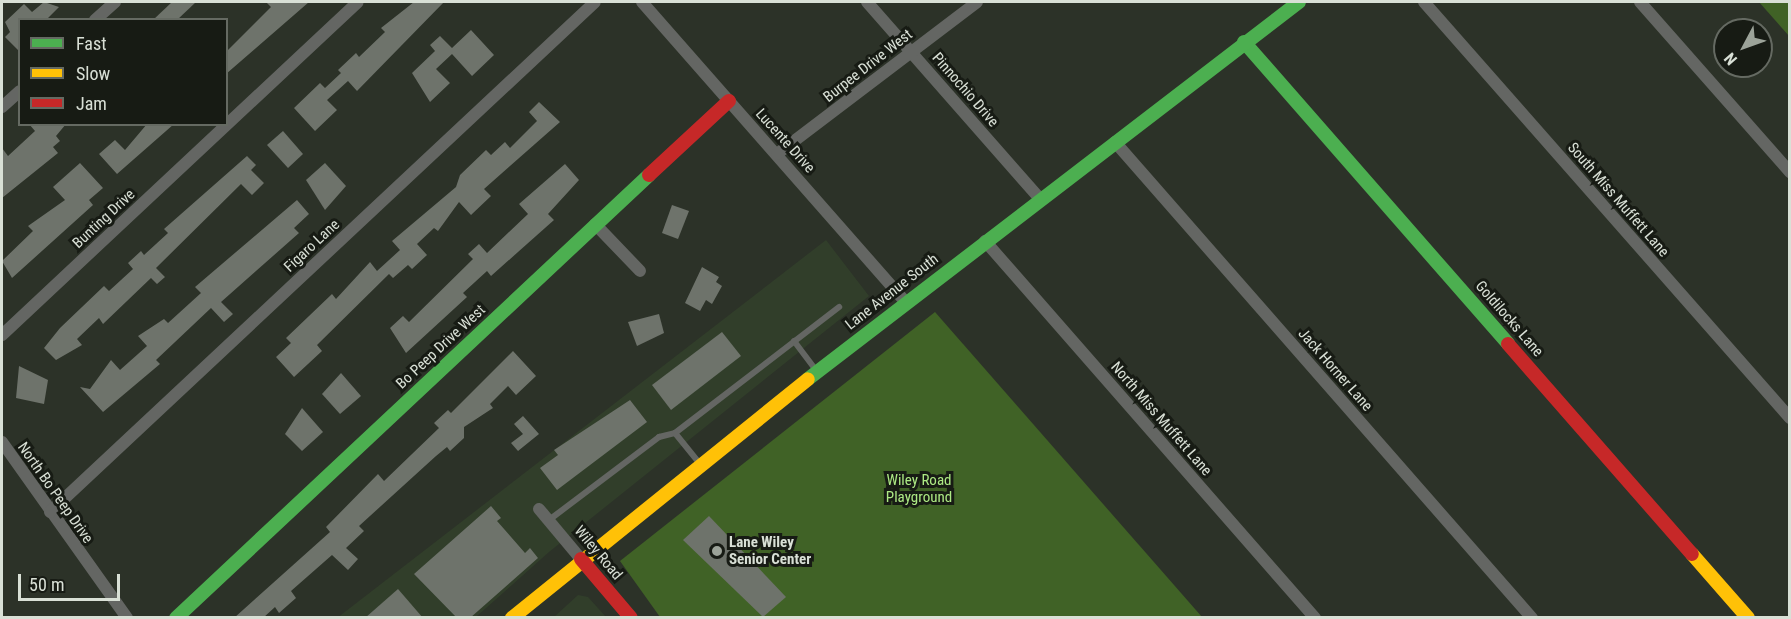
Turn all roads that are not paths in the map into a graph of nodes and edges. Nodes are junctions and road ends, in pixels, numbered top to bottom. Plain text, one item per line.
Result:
1 (115, 2) edge
2 (358, 2) edge
3 (595, 2) edge
4 (642, 2) edge
5 (867, 2) edge
6 (977, 2) edge
7 (1299, 2) edge
8 (1424, 2) edge
9 (1640, 2) edge
10 (97, 18) edge
11 (1244, 42) junction
12 (911, 51) junction
13 (18, 93) edge
14 (729, 101) junction
15 (2, 108) edge
16 (228, 124) edge
17 (225, 126) edge
18 (1115, 142) junction
19 (777, 154) junction
20 (1790, 172) edge
21 (1039, 198) junction
22 (595, 224) junction
23 (985, 241) junction
24 (640, 271) dead end
25 (906, 302) junction
26 (839, 307) dead end
27 (2, 335) edge
28 (794, 341) junction
29 (817, 371) junction
30 (1790, 418) edge
31 (675, 433) junction
32 (2, 442) edge
33 (700, 464) junction
34 (539, 509) dead end
35 (50, 512) junction
36 (549, 520) junction
37 (581, 559) junction
38 (127, 618) edge
39 (177, 618) edge
40 (512, 618) edge
41 (631, 618) edge
42 (1315, 618) edge
43 (1532, 618) edge
44 (1748, 618) edge

1 - 10 street
2 - 16 street, Bunting Drive
3 - 35 street, Figaro Lane
4 - 14 street, Lucente Drive
5 - 12 street, Pinnochio Drive
6 - 12 street, Burpee Drive West
7 - 11 street, Lane Avenue South
8 - 30 street, South Miss Muffett Lane
9 - 20 street
11 - 18 street, Lane Avenue South
11 - 44 street, Goldilocks Lane
12 - 19 street, Burpee Drive West
12 - 21 street, Pinnochio Drive
13 - 15 street
14 - 19 street, Lucente Drive
14 - 22 street, Bo Peep Drive West
17 - 27 street, Bunting Drive
18 - 21 street, Lane Avenue South
18 - 43 street, Jack Horner Lane
19 - 25 street, Lucente Drive
21 - 23 street, Lane Avenue South
22 - 24 street
22 - 39 street, Bo Peep Drive West
23 - 25 street, Lane Avenue South
23 - 42 street, North Miss Muffett Lane
25 - 29 street, Lane Avenue South
26 - 28 lane
28 - 29 lane
28 - 31 lane
29 - 33 street, Lane Avenue South
31 - 33 lane
31 - 36 lane
32 - 35 street, North Bo Peep Drive
33 - 37 street, Lane Avenue South
34 - 36 street, Wiley Road
35 - 38 street, North Bo Peep Drive
36 - 37 street, Wiley Road
37 - 40 street, Lane Avenue South
37 - 41 street, Wiley Road

